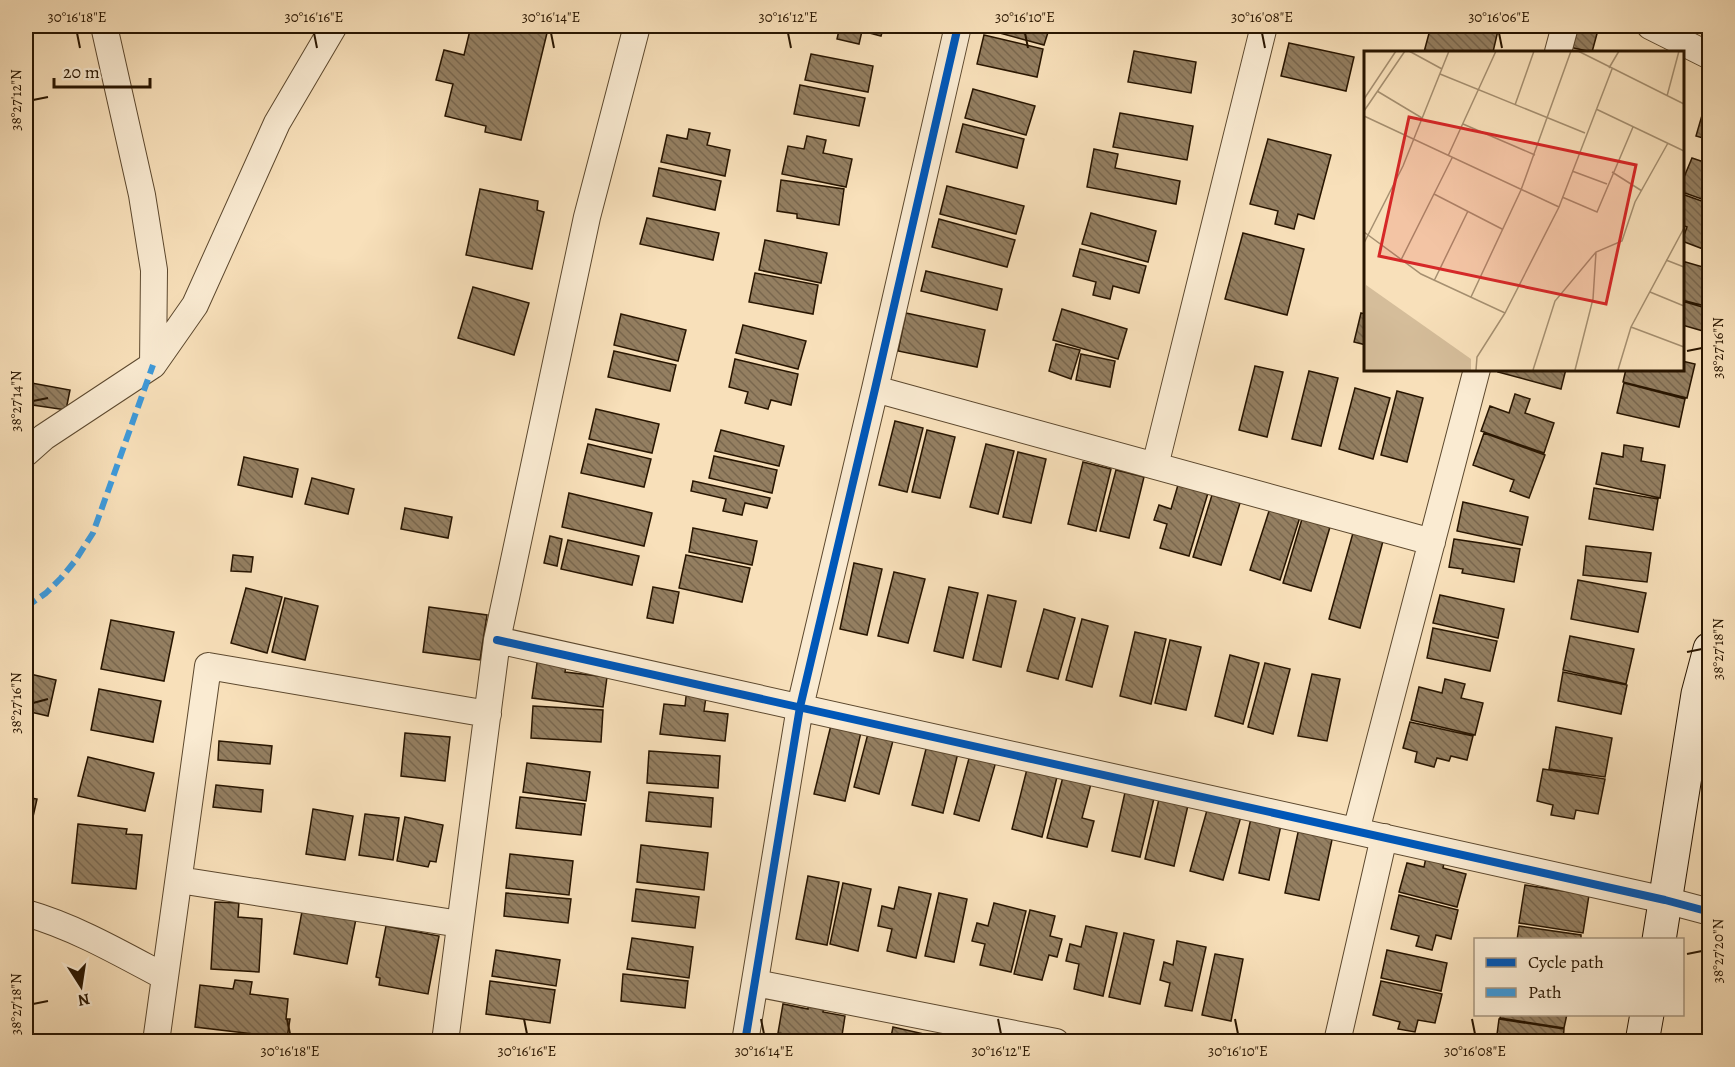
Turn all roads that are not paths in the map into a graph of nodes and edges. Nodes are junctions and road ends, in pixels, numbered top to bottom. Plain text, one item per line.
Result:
1 (104, 26) edge
2 (334, 26) edge
3 (637, 26) edge
4 (958, 26) edge
5 (1264, 26) edge
6 (1565, 26) edge
7 (1650, 26) edge
8 (1558, 51) edge
9 (1710, 56) edge
10 (153, 365) junction
11 (1477, 370) edge
12 (875, 389) junction
13 (26, 453) edge
14 (1155, 466) junction
15 (1432, 542) junction
16 (497, 640) junction
17 (1710, 650) edge
18 (800, 707) junction
19 (488, 714) junction
20 (1356, 831) junction
21 (1384, 837) junction
22 (178, 880) junction
23 (1665, 900) junction
24 (1710, 912) edge
25 (26, 913) edge
26 (460, 924) junction
27 (1659, 938) edge
28 (165, 978) junction
29 (755, 983) junction
30 (1647, 1016) edge
31 (156, 1041) edge
32 (445, 1041) edge
33 (745, 1041) edge
34 (1056, 1041) edge
35 (1337, 1041) edge
36 (1642, 1041) edge

1 - 10 street
2 - 10 street
3 - 16 street
4 - 12 street
5 - 14 street
6 - 8 street
7 - 9 street
10 - 13 street
11 - 15 street
12 - 14 street
12 - 18 street
14 - 15 street
15 - 20 street
16 - 18 street
16 - 19 street
17 - 23 street
18 - 20 street
18 - 29 street
19 - 22 street
19 - 26 street
20 - 21 street
21 - 23 street
21 - 35 street
22 - 26 street
22 - 28 street
23 - 24 street
23 - 27 street
25 - 28 street
26 - 32 street
28 - 31 street
29 - 33 street
29 - 34 street
30 - 36 street

